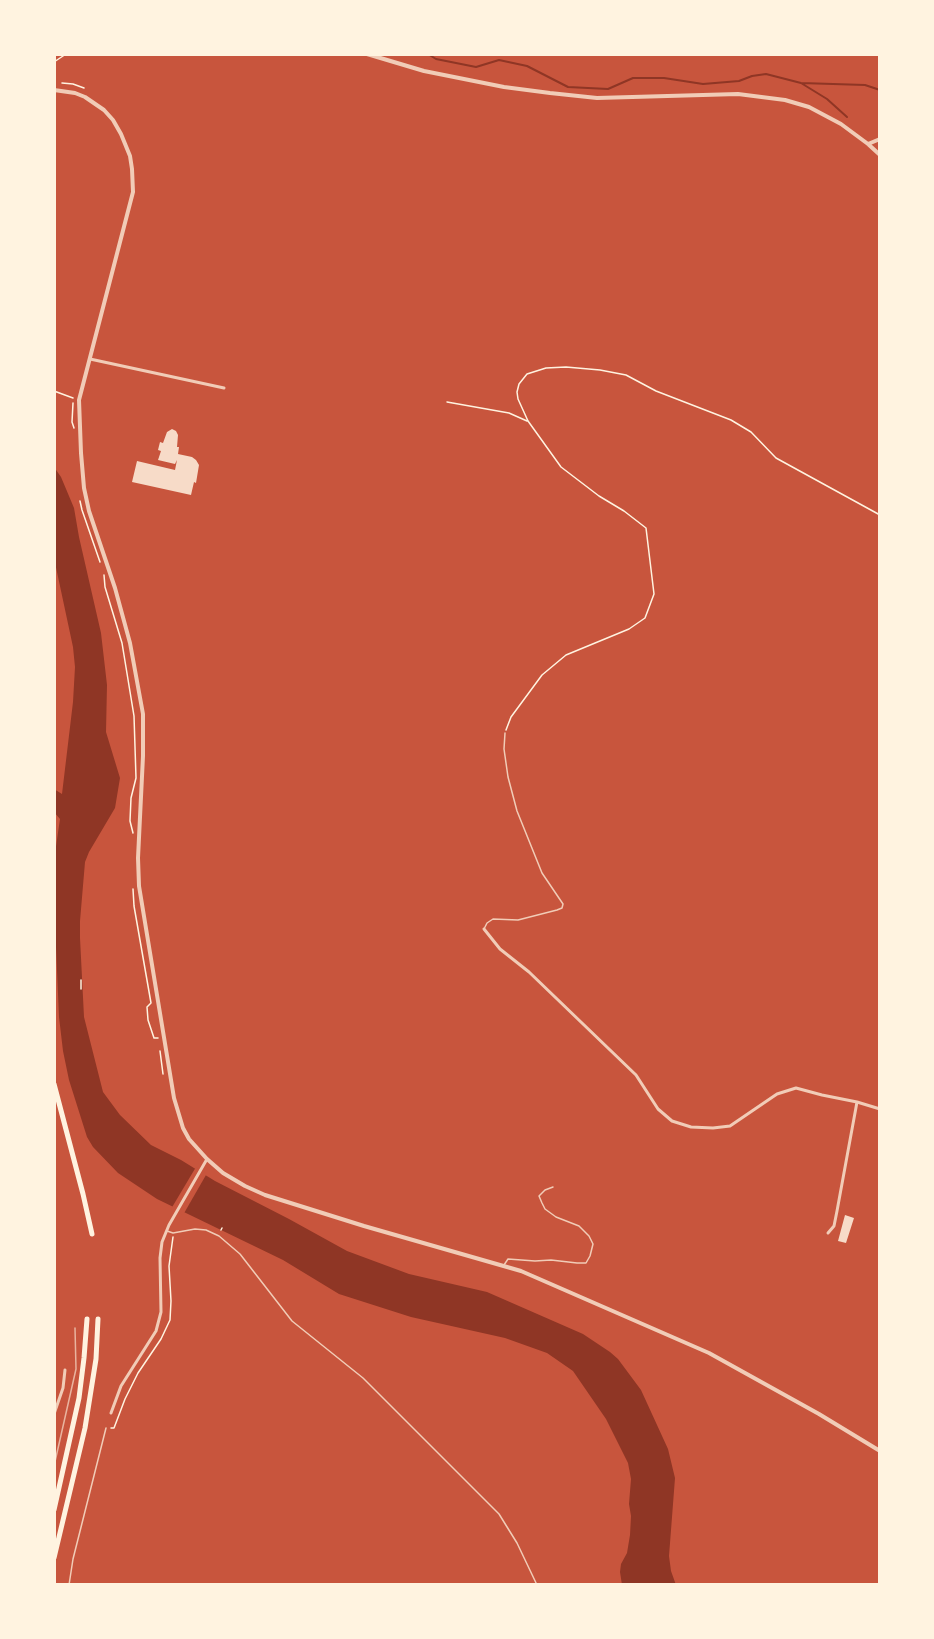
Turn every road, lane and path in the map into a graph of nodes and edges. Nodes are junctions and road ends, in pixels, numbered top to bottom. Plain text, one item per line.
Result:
1 (66, 54) edge
2 (367, 54) edge
3 (54, 62) edge
4 (63, 83) dead end
5 (84, 88) dead end
6 (54, 90) edge
7 (880, 139) edge
8 (868, 144) junction
9 (880, 155) edge
10 (90, 359) junction
11 (224, 388) dead end
12 (54, 391) edge
13 (447, 402) dead end
14 (528, 422) junction
15 (75, 431) dead end
16 (80, 500) dead end
17 (880, 515) edge
18 (101, 565) dead end
19 (105, 576) dead end
20 (505, 733) joint
21 (133, 833) dead end
22 (133, 887) dead end
23 (484, 929) joint
24 (81, 980) dead end
25 (81, 989) dead end
26 (158, 1038) dead end
27 (159, 1047) dead end
28 (163, 1074) dead end
29 (54, 1084) edge
30 (857, 1102) junction
31 (880, 1109) edge
32 (207, 1160) junction
33 (553, 1186) dead end
34 (166, 1231) junction
35 (828, 1233) dead end
36 (92, 1234) dead end
37 (504, 1266) junction
38 (87, 1319) dead end
39 (98, 1319) dead end
40 (65, 1370) dead end
41 (124, 1399) dead end
42 (111, 1413) dead end
43 (54, 1414) edge
44 (106, 1428) dead end
45 (114, 1428) dead end
46 (880, 1450) edge
47 (54, 1510) edge
48 (54, 1558) edge
49 (69, 1585) edge
50 (537, 1585) edge

1 - 3 path
2 - 8 street
4 - 5 path
6 - 10 street
7 - 8 street
8 - 9 street
10 - 11 street
10 - 32 street
12 - 15 path
13 - 14 path
14 - 17 path
14 - 20 path
16 - 18 path
19 - 21 path
20 - 23 lane
22 - 26 path
23 - 30 street
24 - 25 path
27 - 28 path
29 - 36 highway
30 - 31 street
30 - 35 street
32 - 34 street
32 - 37 street
33 - 37 lane
34 - 42 street
34 - 50 lane
37 - 46 street
38 - 47 highway
39 - 48 highway
40 - 43 street
41 - 45 path
44 - 49 lane

